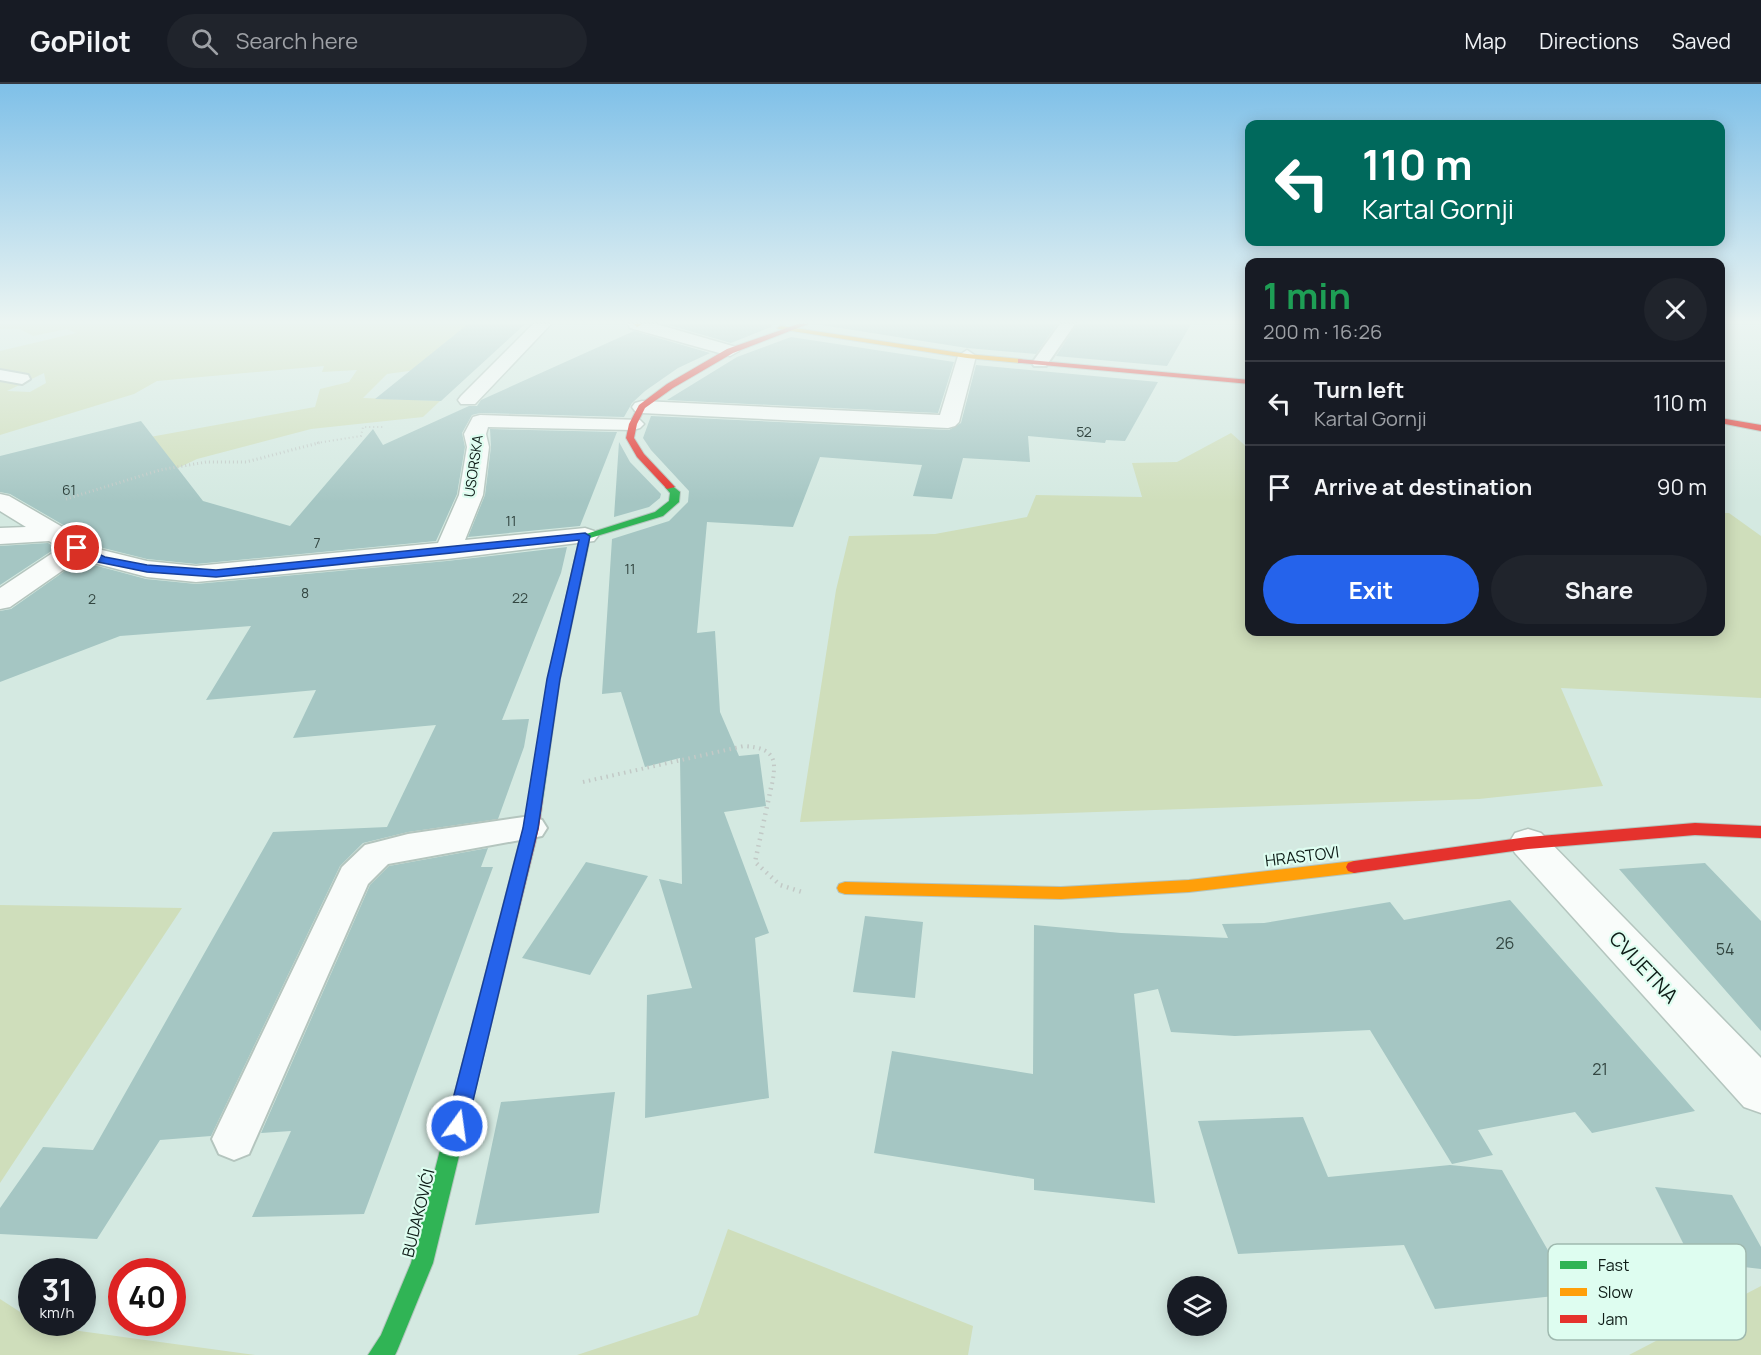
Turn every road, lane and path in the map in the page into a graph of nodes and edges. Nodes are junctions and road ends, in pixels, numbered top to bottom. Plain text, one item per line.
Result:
1 (484, 383) edge
2 (675, 383) edge
3 (960, 383) edge
4 (468, 400) dead end
5 (638, 416) junction
6 (1725, 421) edge
7 (384, 427) dead end
8 (1761, 428) edge
9 (0, 501) edge
10 (24, 516) junction
11 (53, 533) junction
12 (0, 536) edge
13 (585, 536) junction
14 (77, 548) junction
15 (447, 551) junction
16 (0, 601) edge
17 (537, 792) junction
18 (531, 828) junction
19 (1761, 831) edge
20 (1528, 843) junction
21 (844, 888) joint
22 (1761, 1091) edge
23 (234, 1138) dead end
24 (380, 1355) edge

1 - 4 street
2 - 5 street
3 - 5 street
5 - 13 street
5 - 15 street, USORSKA
6 - 8 street
7 - 10 path
9 - 10 street
10 - 11 street
11 - 12 street
11 - 14 street
13 - 15 street
13 - 17 street, BUDAKOVIĆI
14 - 15 street
14 - 16 street
17 - 18 street, BUDAKOVIĆI
17 - 21 path
18 - 23 lane
18 - 24 street, BUDAKOVIĆI
19 - 20 street, HRASTOVI
20 - 21 street, HRASTOVI
20 - 22 street, CVIJETNA

